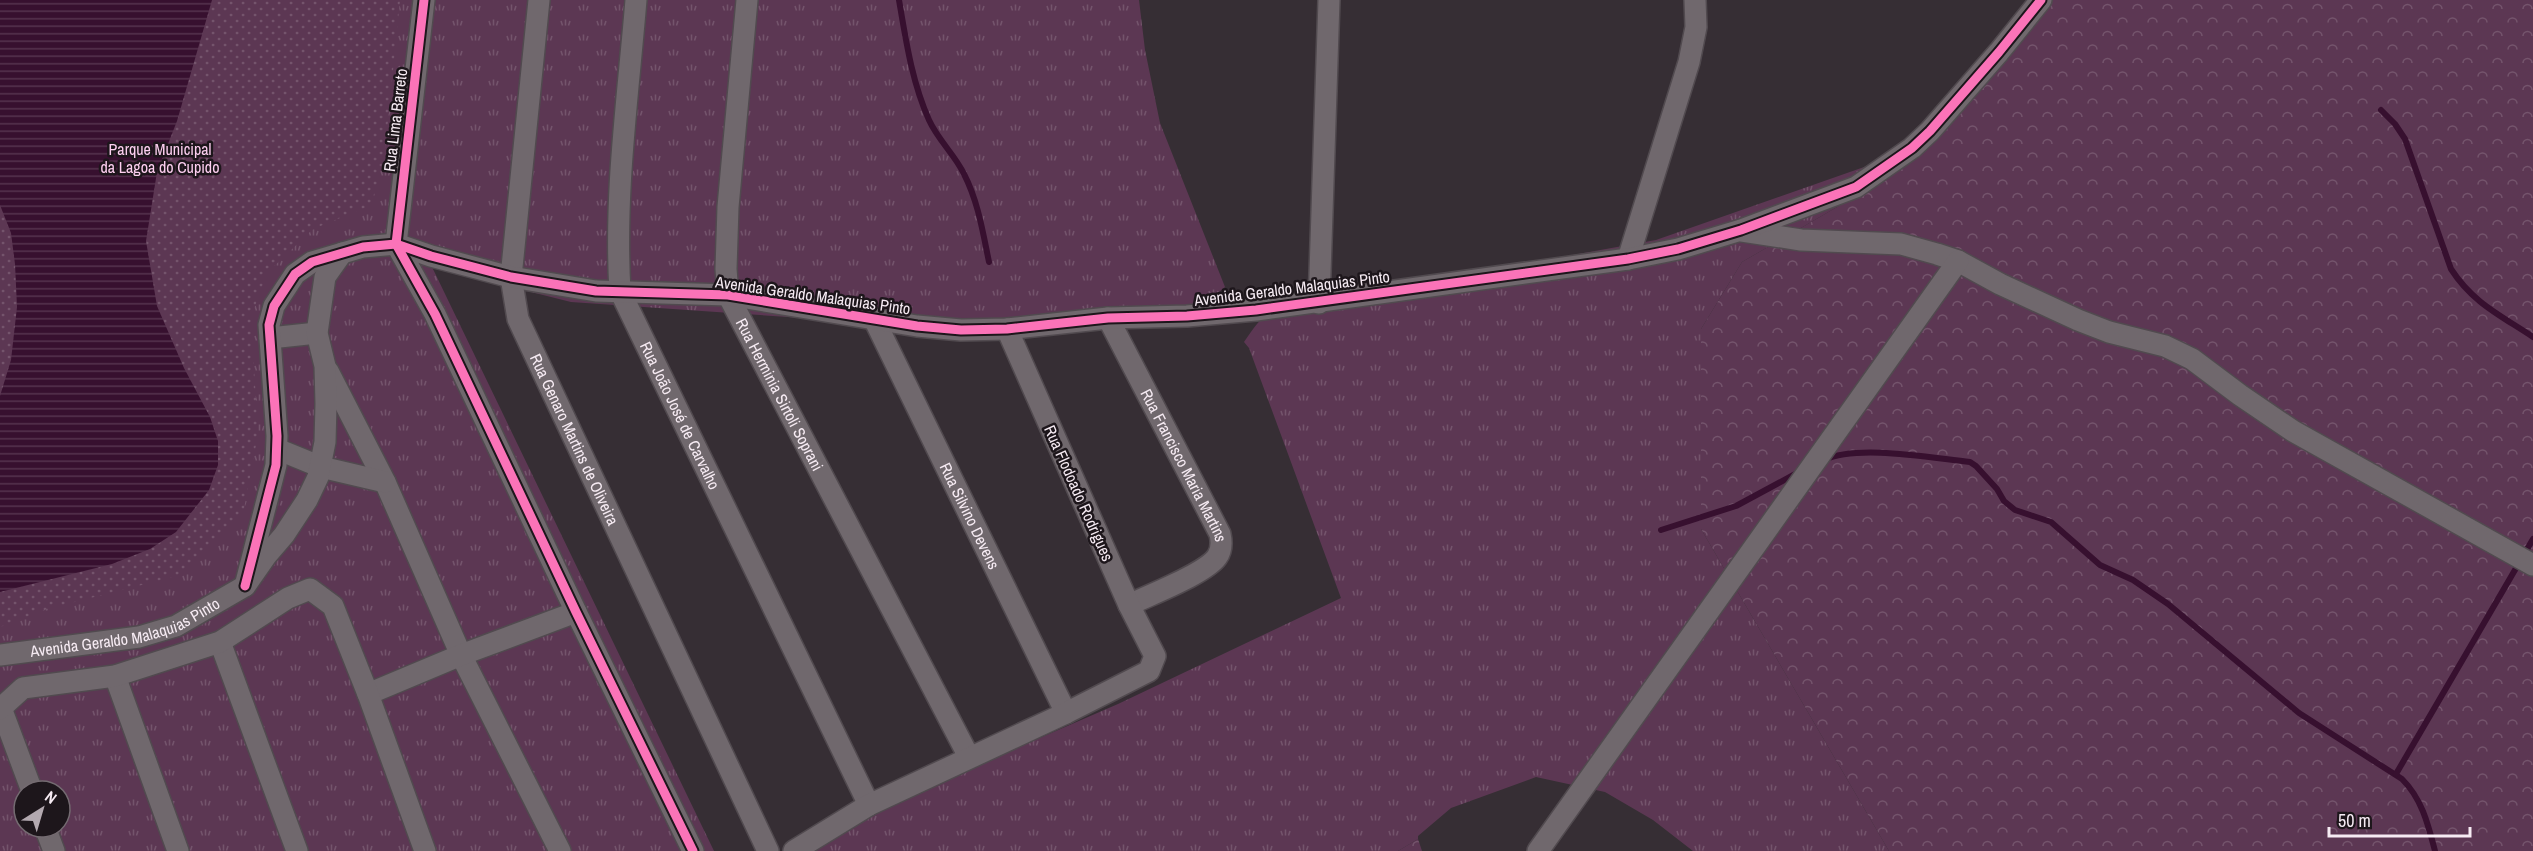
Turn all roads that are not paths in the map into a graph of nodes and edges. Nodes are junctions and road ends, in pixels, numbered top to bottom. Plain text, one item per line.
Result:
1 (424, 0) edge
2 (539, 0) edge
3 (636, 0) edge
4 (747, 0) edge
5 (1329, 0) edge
6 (1695, 0) edge
7 (2041, 0) edge
8 (1741, 230) junction
9 (396, 244) junction
10 (342, 254) junction
11 (1628, 259) junction
12 (1958, 261) junction
13 (511, 277) junction
14 (620, 291) junction
15 (728, 295) junction
16 (1319, 303) junction
17 (1108, 318) junction
18 (874, 319) junction
19 (1007, 329) junction
20 (317, 333) junction
21 (270, 338) junction
22 (326, 366) junction
23 (277, 449) junction
24 (321, 467) junction
25 (385, 482) junction
26 (2533, 565) edge
27 (245, 586) junction
28 (1129, 605) junction
29 (576, 612) junction
30 (220, 642) junction
31 (0, 655) edge
32 (461, 655) junction
33 (115, 676) junction
34 (368, 694) junction
35 (1, 708) edge
36 (1066, 712) junction
37 (969, 757) junction
38 (28, 779) edge
39 (870, 805) junction
40 (178, 851) edge
41 (297, 851) edge
42 (425, 851) edge
43 (560, 851) edge
44 (693, 851) edge
45 (768, 851) edge
46 (794, 851) edge
47 (1538, 851) edge

1 - 9 street, Rua Lima Barreto
2 - 13 street, Rua Genaro Martins de Oliveira
3 - 14 street, Rua João José de Carvalho
4 - 15 street, Rua Herminia Sirtoli Soprani
5 - 16 street
6 - 11 street
7 - 8 street, Avenida Geraldo Malaquias Pinto
8 - 11 street, Avenida Geraldo Malaquias Pinto
8 - 12 street
9 - 10 street, Avenida Geraldo Malaquias Pinto
9 - 13 street, Avenida Geraldo Malaquias Pinto
9 - 29 street
10 - 20 street, Avenida Geraldo Malaquias Pinto
10 - 21 street, Avenida Geraldo Malaquias Pinto
11 - 16 street, Avenida Geraldo Malaquias Pinto
12 - 26 street
12 - 47 street
13 - 14 street, Avenida Geraldo Malaquias Pinto
13 - 45 street, Rua Genaro Martins de Oliveira
14 - 15 street, Avenida Geraldo Malaquias Pinto
14 - 39 street, Rua João José de Carvalho
15 - 18 street, Avenida Geraldo Malaquias Pinto
15 - 37 street, Rua Herminia Sirtoli Soprani
16 - 17 street, Avenida Geraldo Malaquias Pinto
17 - 19 street, Avenida Geraldo Malaquias Pinto
17 - 28 street, Rua Francisco Maria Martins
18 - 19 street, Avenida Geraldo Malaquias Pinto
18 - 36 street, Rua Silvino Devens
19 - 28 street, Rua Flodoado Rodrigues
20 - 21 street
20 - 22 street, Avenida Geraldo Malaquias Pinto
21 - 23 street, Avenida Geraldo Malaquias Pinto
22 - 24 street, Avenida Geraldo Malaquias Pinto
22 - 25 street
23 - 24 street
23 - 27 street, Avenida Geraldo Malaquias Pinto
24 - 25 street
24 - 27 street, Avenida Geraldo Malaquias Pinto
25 - 32 street
27 - 31 street, Avenida Geraldo Malaquias Pinto
28 - 36 street, Rua Flodoado Rodrigues
29 - 32 street
29 - 44 street
30 - 33 street
30 - 34 street
30 - 41 street
32 - 34 street
32 - 43 street
33 - 35 street
33 - 40 street
34 - 42 street
35 - 38 street
36 - 37 street
37 - 39 street
39 - 46 street

